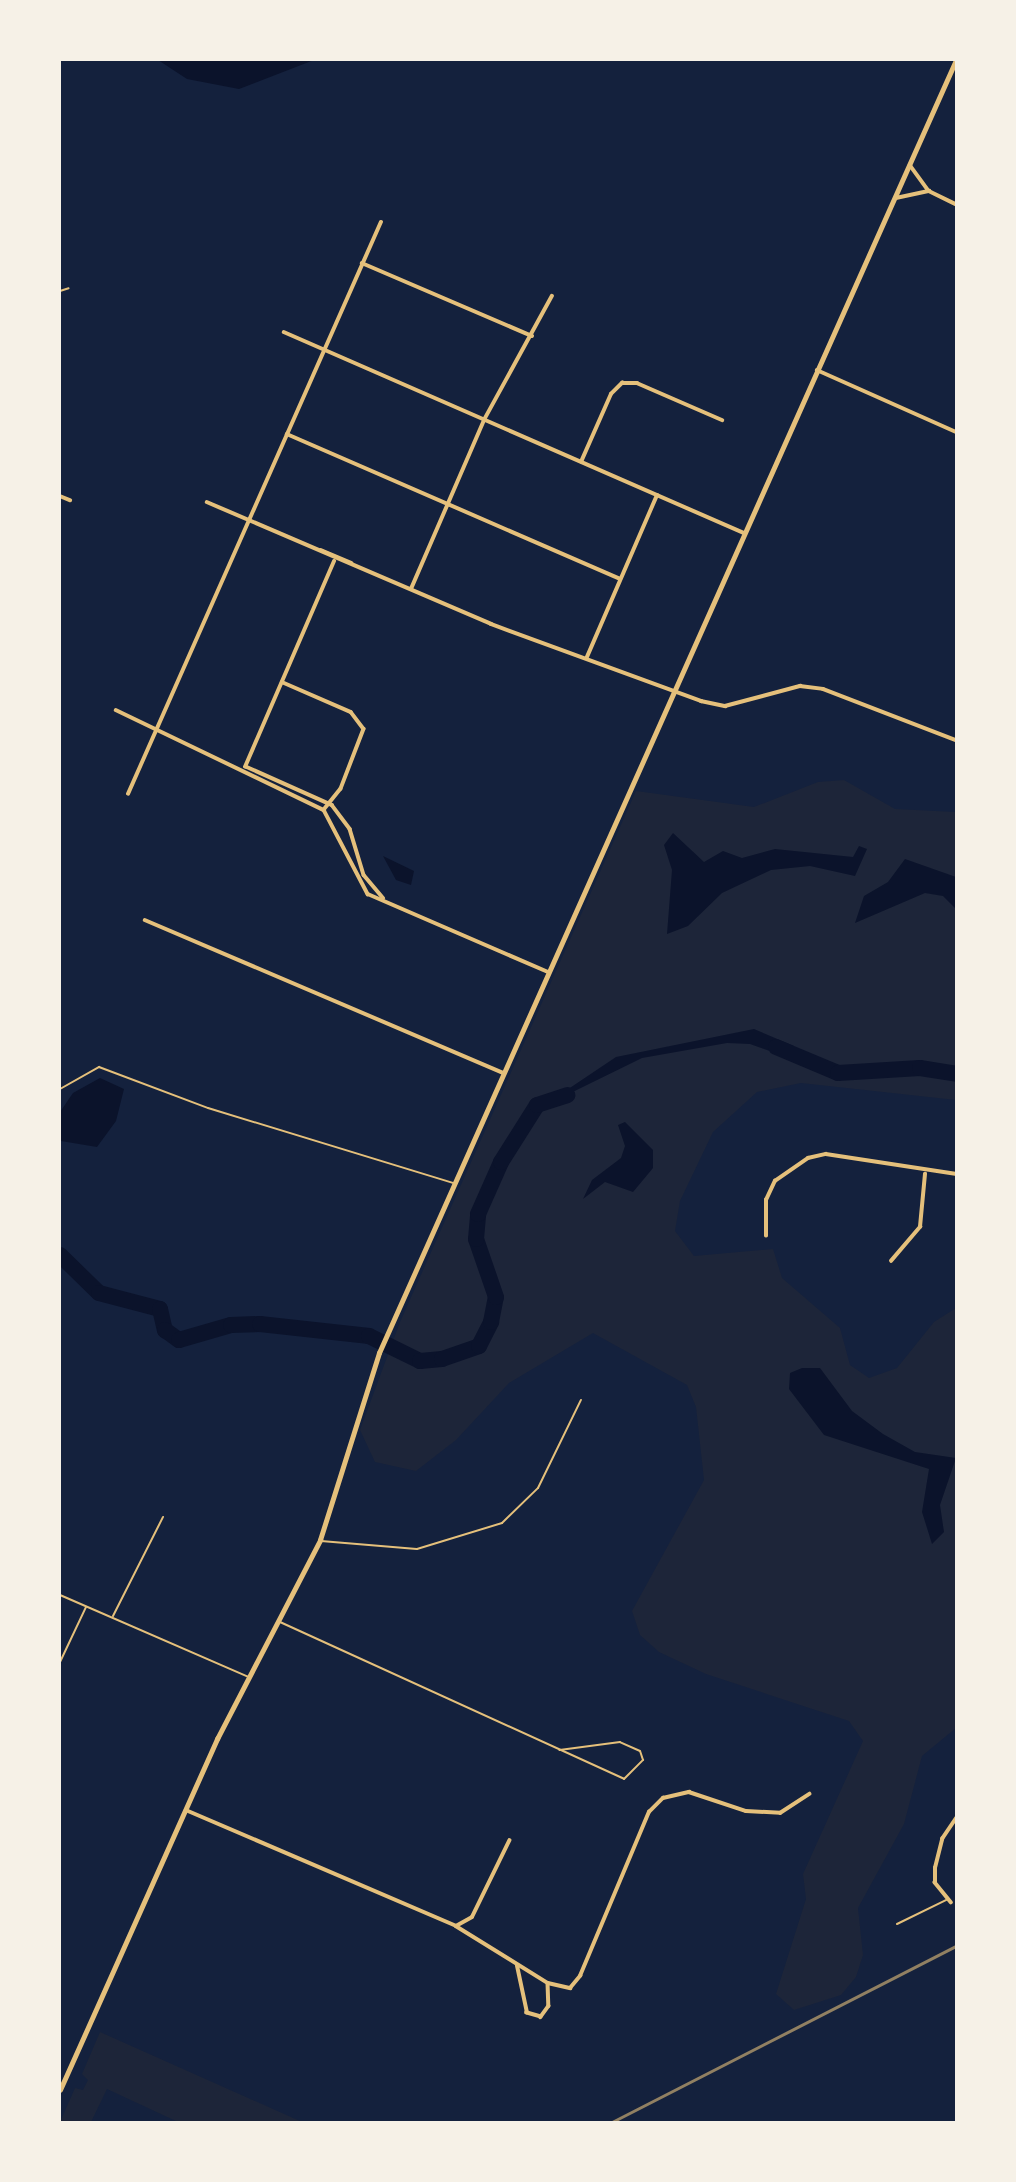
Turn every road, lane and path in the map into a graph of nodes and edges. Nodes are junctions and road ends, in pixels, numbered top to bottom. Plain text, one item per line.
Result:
1 (955, 64) edge
2 (909, 164) junction
3 (929, 191) junction
4 (894, 199) junction
5 (957, 204) edge
6 (381, 222) dead end
7 (362, 263) junction
8 (69, 288) dead end
9 (60, 291) edge
10 (552, 296) dead end
11 (284, 332) dead end
12 (532, 336) junction
13 (324, 350) junction
14 (817, 370) junction
15 (484, 420) junction
16 (722, 420) dead end
17 (957, 432) edge
18 (287, 434) junction
19 (581, 462) junction
20 (657, 495) junction
21 (60, 496) edge
22 (70, 500) dead end
23 (207, 502) dead end
24 (448, 504) junction
25 (249, 519) junction
26 (744, 533) junction
27 (321, 550) junction
28 (334, 561) junction
29 (351, 563) junction
30 (620, 579) junction
31 (411, 589) junction
32 (586, 658) junction
33 (282, 682) junction
34 (674, 690) junction
35 (117, 710) dead end
36 (157, 728) junction
37 (957, 740) edge
38 (245, 767) junction
39 (128, 794) dead end
40 (329, 803) junction
41 (324, 810) junction
42 (385, 900) junction
43 (145, 920) dead end
44 (548, 972) junction
45 (503, 1073) junction
46 (60, 1089) edge
47 (925, 1174) junction
48 (957, 1174) edge
49 (453, 1183) junction
50 (766, 1236) dead end
51 (891, 1261) dead end
52 (581, 1400) dead end
53 (163, 1517) dead end
54 (320, 1540) junction
55 (60, 1595) edge
56 (87, 1606) junction
57 (113, 1617) junction
58 (280, 1622) junction
59 (60, 1662) edge
60 (250, 1678) junction
61 (560, 1750) junction
62 (809, 1794) dead end
63 (186, 1810) junction
64 (957, 1818) edge
65 (509, 1841) dead end
66 (947, 1900) junction
67 (951, 1903) dead end
68 (897, 1924) dead end
69 (456, 1926) junction
70 (517, 1966) junction
71 (548, 1983) junction
72 (60, 2090) edge

1 - 2 street
2 - 3 street
2 - 4 street
3 - 4 street
3 - 5 street
4 - 14 street
6 - 7 street
7 - 12 street
7 - 13 street
8 - 9 lane
10 - 12 street
11 - 13 street
12 - 15 street
13 - 15 street
13 - 18 street
14 - 17 street
14 - 26 street
15 - 19 street
15 - 24 street
16 - 19 street
18 - 24 street
18 - 25 street
19 - 20 street
20 - 26 street
20 - 30 street
21 - 22 street
23 - 25 street
24 - 30 street
24 - 31 street
25 - 27 street
25 - 36 street
26 - 34 street
27 - 28 street
27 - 29 street
28 - 29 street
28 - 33 street
29 - 31 street
30 - 32 street
31 - 32 street
32 - 34 street
33 - 38 street
33 - 40 street
34 - 37 street
34 - 44 street
35 - 36 street
36 - 38 street
36 - 39 street
38 - 40 street
38 - 41 street
40 - 41 street
40 - 42 street
41 - 42 street
42 - 44 street
43 - 45 street
44 - 45 street
45 - 49 street
46 - 49 lane
47 - 48 street
47 - 50 street
47 - 51 street
49 - 54 street
52 - 54 lane
53 - 57 lane
54 - 58 street
55 - 56 lane
56 - 57 lane
56 - 59 lane
57 - 60 lane
58 - 60 street
58 - 61 lane
60 - 63 street
61 - 61 lane
62 - 71 street
63 - 69 street
63 - 72 street
64 - 66 street
65 - 69 street
66 - 67 street
66 - 68 lane
69 - 70 street
70 - 71 street
70 - 71 street

